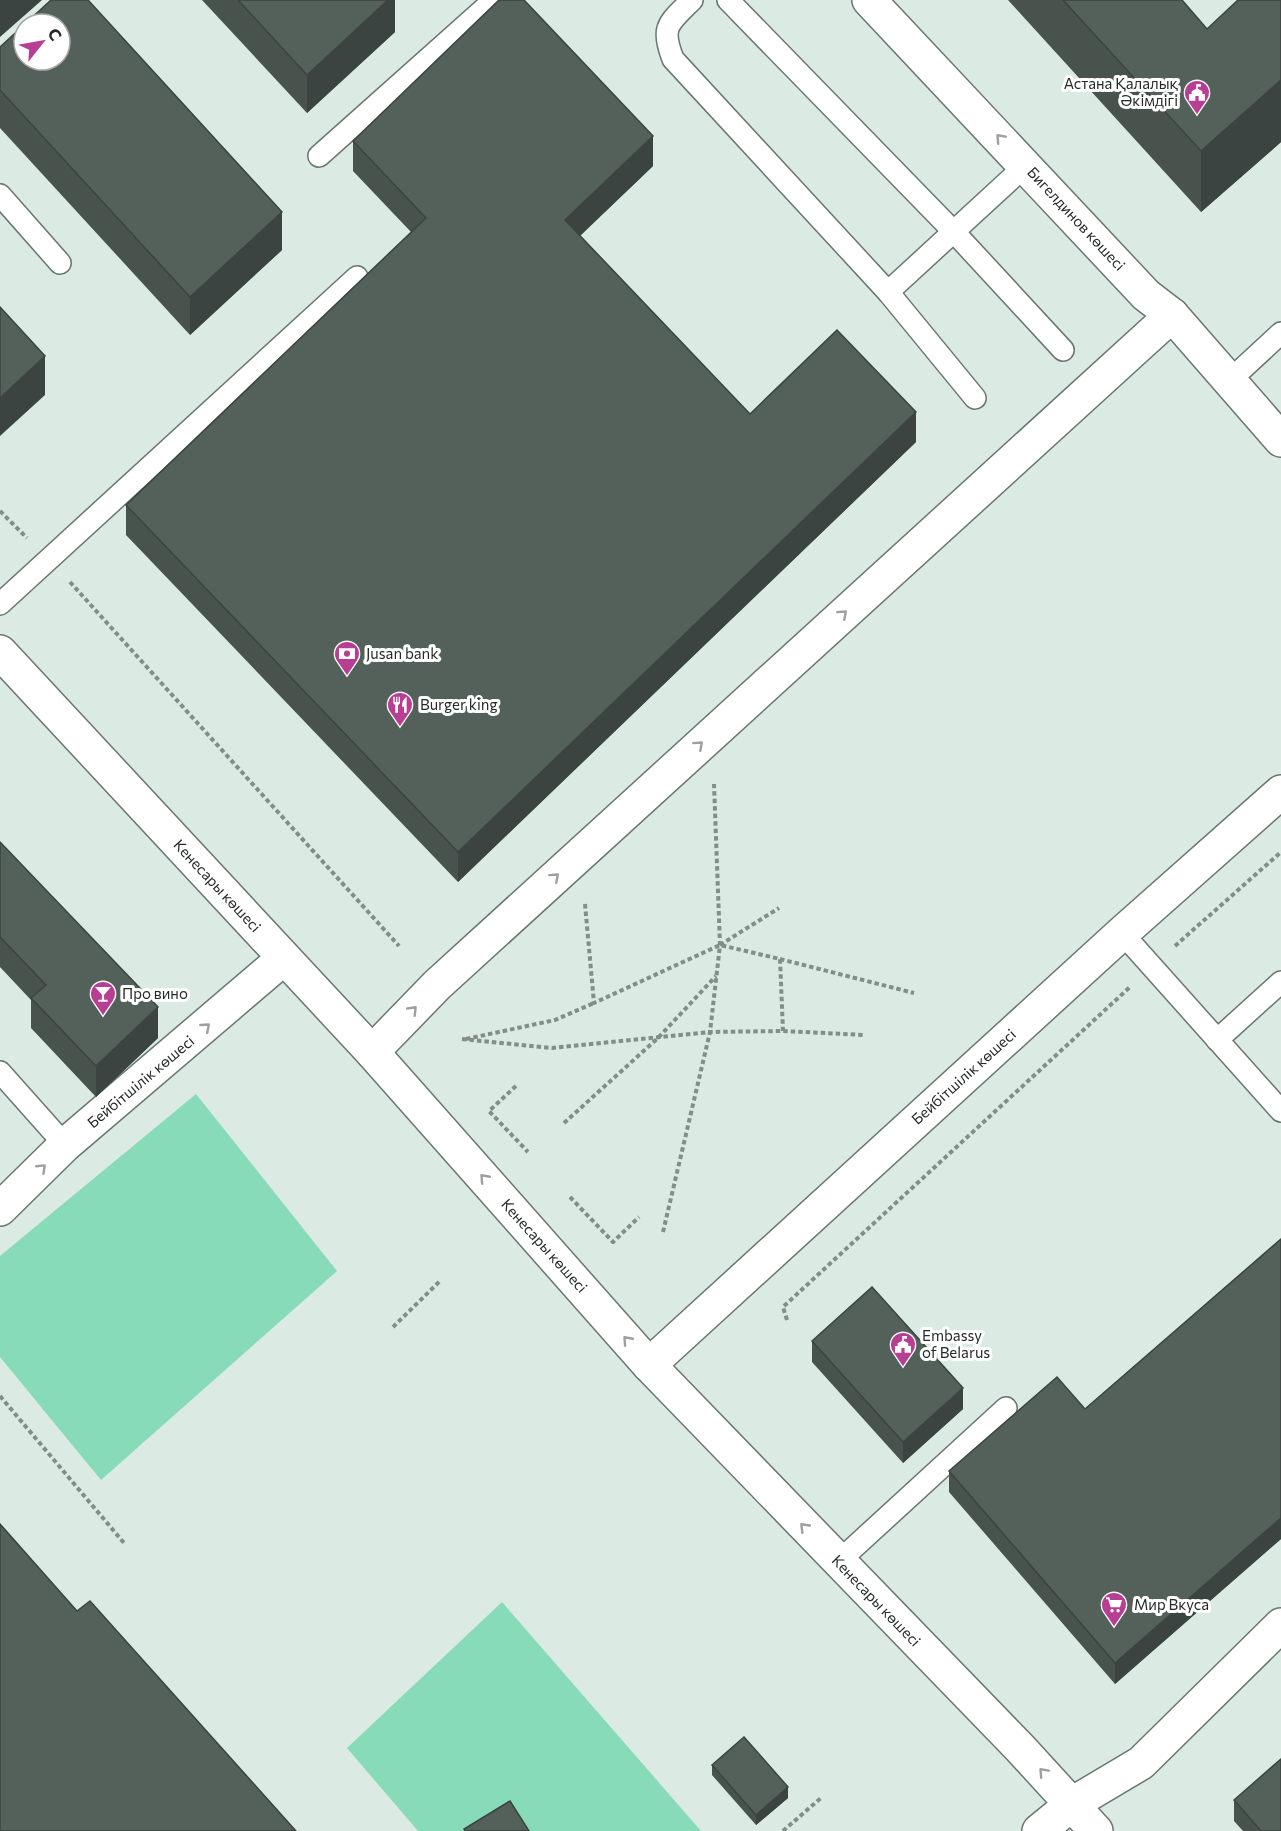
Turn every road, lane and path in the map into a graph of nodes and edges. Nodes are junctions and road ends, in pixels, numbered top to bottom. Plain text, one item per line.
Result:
1 (494, 0) edge
2 (692, 0) edge
3 (728, 0) edge
4 (869, 0) edge
5 (319, 156) dead end
6 (1026, 165) junction
7 (0, 195) edge
8 (954, 232) junction
9 (60, 263) dead end
10 (357, 277) dead end
11 (888, 292) junction
12 (1172, 315) junction
13 (1281, 333) edge
14 (1063, 350) dead end
15 (1228, 382) junction
16 (975, 398) dead end
17 (1281, 440) edge
18 (0, 511) edge
19 (48, 558) junction
20 (0, 603) edge
21 (0, 652) edge
22 (714, 780) dead end
23 (1281, 792) edge
24 (1281, 852) edge
25 (585, 904) dead end
26 (779, 908) dead end
27 (1122, 933) junction
28 (720, 945) junction
29 (399, 946) dead end
30 (284, 958) junction
31 (780, 959) junction
32 (1153, 966) junction
33 (716, 975) junction
34 (1281, 982) edge
35 (914, 993) dead end
36 (594, 1003) junction
37 (783, 1031) junction
38 (710, 1032) junction
39 (864, 1035) dead end
40 (658, 1038) junction
41 (1216, 1040) junction
42 (372, 1052) junction
43 (0, 1072) edge
44 (516, 1086) dead end
45 (1281, 1112) edge
46 (564, 1123) dead end
47 (65, 1145) junction
48 (528, 1152) dead end
49 (570, 1197) dead end
50 (0, 1209) edge
51 (639, 1217) dead end
52 (663, 1232) dead end
53 (440, 1281) dead end
54 (787, 1320) dead end
55 (393, 1327) dead end
56 (649, 1365) junction
57 (0, 1396) edge
58 (1006, 1407) dead end
59 (124, 1544) dead end
60 (838, 1562) junction
61 (1281, 1625) edge
62 (822, 1797) dead end
63 (1072, 1804) junction
64 (783, 1831) edge
65 (1039, 1831) edge
66 (1096, 1831) edge

1 - 5 lane
2 - 11 lane
3 - 8 lane
6 -> 4 main road, Бигелдинов көшесі
6 - 8 lane
6 - 12 main road, Бигелдинов көшесі
7 - 9 lane
8 - 11 lane
8 - 14 lane
10 - 19 lane
11 - 16 lane
12 - 15 main road, Бигелдинов көшесі
42 -> 12 main road
13 - 15 lane
15 - 17 main road, Бигелдинов көшесі
18 - 19 path
19 - 20 lane
19 - 29 path
21 - 30 main road, Кенесары көшесі
22 - 28 path
23 - 27 main road, Бейбітшілік көшесі
24 - 32 path
25 - 36 path
26 - 28 path
27 - 32 lane
27 - 56 main road, Бейбітшілік көшесі
28 - 31 path
28 - 33 path
28 - 36 path
30 - 42 main road, Кенесары көшесі
47 -> 30 main road, Бейбітшілік көшесі
31 - 35 path
31 - 37 path
32 - 41 lane
32 - 54 path
33 - 38 path
33 - 40 path
34 - 41 lane
36 - 40 path
37 - 38 path
37 - 39 path
38 - 40 path
38 - 52 path
40 - 46 path
41 - 45 lane
56 -> 42 main road, Кенесары көшесі
43 - 47 lane
44 - 48 path
50 -> 47 main road, Бейбітшілік көшесі
49 - 51 path
53 - 55 path
60 -> 56 main road, Кенесары көшесі
57 - 59 path
58 - 60 lane
63 -> 60 main road, Кенесары көшесі
61 - 63 main road
62 - 64 path
63 - 65 main road
63 - 66 main road, Кенесары көшесі

